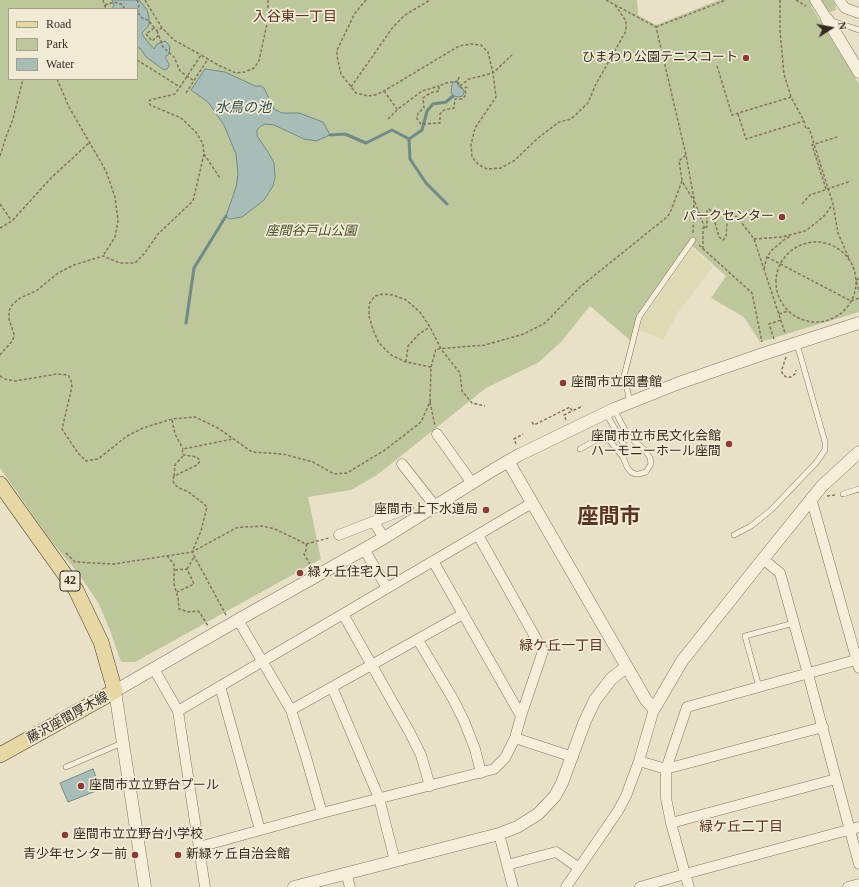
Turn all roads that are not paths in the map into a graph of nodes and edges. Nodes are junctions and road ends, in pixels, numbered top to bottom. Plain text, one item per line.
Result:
1 (815, 0) edge
2 (844, 3) edge
3 (859, 13) edge
4 (827, 19) junction
5 (859, 30) edge
6 (859, 72) edge
7 (693, 240) road end
8 (859, 323) edge
9 (797, 343) junction
10 (630, 402) junction
11 (610, 411) junction
12 (437, 434) road end
13 (637, 445) junction
14 (580, 449) dead end
15 (859, 452) edge
16 (623, 456) junction
17 (508, 461) junction
18 (402, 464) dead end
19 (472, 483) junction
20 (0, 484) edge
21 (859, 489) edge
22 (843, 494) dead end
23 (811, 498) junction
24 (532, 503) junction
25 (434, 506) junction
26 (408, 508) dead end
27 (374, 522) junction
28 (339, 535) road end
29 (478, 535) junction
30 (734, 535) dead end
31 (384, 538) junction
32 (364, 549) junction
33 (763, 559) junction
34 (433, 561) junction
35 (387, 588) junction
36 (343, 614) junction
37 (463, 614) junction
38 (232, 618) junction
39 (794, 623) junction
40 (418, 640) junction
41 (262, 661) junction
42 (858, 662) edge
43 (372, 664) junction
44 (626, 667) junction
45 (154, 669) junction
46 (808, 674) junction
47 (220, 686) junction
48 (332, 687) junction
49 (759, 687) junction
50 (115, 691) junction
51 (654, 709) junction
52 (291, 710) junction
53 (178, 711) junction
54 (521, 716) junction
55 (822, 727) junction
56 (515, 738) junction
57 (123, 742) junction
58 (0, 755) edge
59 (573, 757) junction
60 (639, 761) junction
61 (66, 767) dead end
62 (666, 769) junction
63 (480, 773) junction
64 (836, 779) junction
65 (430, 786) junction
66 (379, 798) junction
67 (322, 813) junction
68 (671, 823) junction
69 (854, 829) edge
70 (260, 830) junction
71 (499, 834) junction
72 (199, 847) junction
73 (395, 861) junction
74 (859, 864) edge
75 (507, 865) junction
76 (579, 868) junction
77 (346, 873) junction
78 (685, 874) junction
79 (859, 884) edge
80 (145, 887) edge
81 (205, 887) edge
82 (294, 887) edge
83 (350, 887) edge
84 (513, 887) edge
85 (566, 887) edge
86 (640, 887) edge
87 (689, 887) edge
88 (848, 887) edge

1 - 4 street
2 - 3 street
4 - 5 lane
4 - 6 street
7 - 10 lane
8 - 9 street
9 - 10 street
9 - 30 lane
10 - 11 street
11 - 13 lane
11 - 16 lane
11 - 17 street
12 - 19 street
13 - 16 lane
13 - 16 lane
14 - 16 lane
15 - 23 street
17 - 19 street
17 - 24 street
18 - 25 street
19 - 25 street
20 - 50 main road, 藤沢座間厚木線 / 42
21 - 22 lane
23 - 33 street
23 - 42 street
24 - 29 street
24 - 44 street
25 - 31 street
26 - 27 street
27 - 28 street
27 - 31 street
29 - 34 street
29 - 54 street
31 - 32 street
32 - 35 street
32 - 38 street
33 - 39 street
33 - 51 street
34 - 35 street
34 - 37 street
35 - 36 street
36 - 41 street
36 - 43 street
37 - 40 street
37 - 54 street
38 - 41 street
38 - 45 street
39 - 46 street
39 - 49 lane
40 - 43 street
40 - 63 street
41 - 47 street
41 - 52 street
42 - 46 street
43 - 48 street
43 - 65 street
44 - 51 street
44 - 59 street
45 - 50 street
45 - 53 street
46 - 49 street
46 - 55 street
47 - 53 street
47 - 70 street
48 - 52 street
48 - 66 street
49 - 62 street
50 - 57 street
50 - 58 main road, 藤沢座間厚木線
51 - 60 street
52 - 67 street
53 - 72 street
54 - 56 street
55 - 62 street
55 - 64 street
56 - 59 street
56 - 63 street
57 - 61 lane
57 - 80 street
59 - 71 street
60 - 62 street
60 - 76 street
62 - 68 street
63 - 65 street
64 - 68 street
64 - 69 street
65 - 66 street
66 - 67 street
66 - 73 street
67 - 70 street
68 - 78 street
69 - 74 street
69 - 78 street
70 - 72 street
71 - 73 street
71 - 75 street
72 - 81 street
73 - 77 street
75 - 76 street
75 - 84 street
76 - 85 street
77 - 82 street
77 - 83 street
78 - 86 street
78 - 87 street
79 - 88 street

